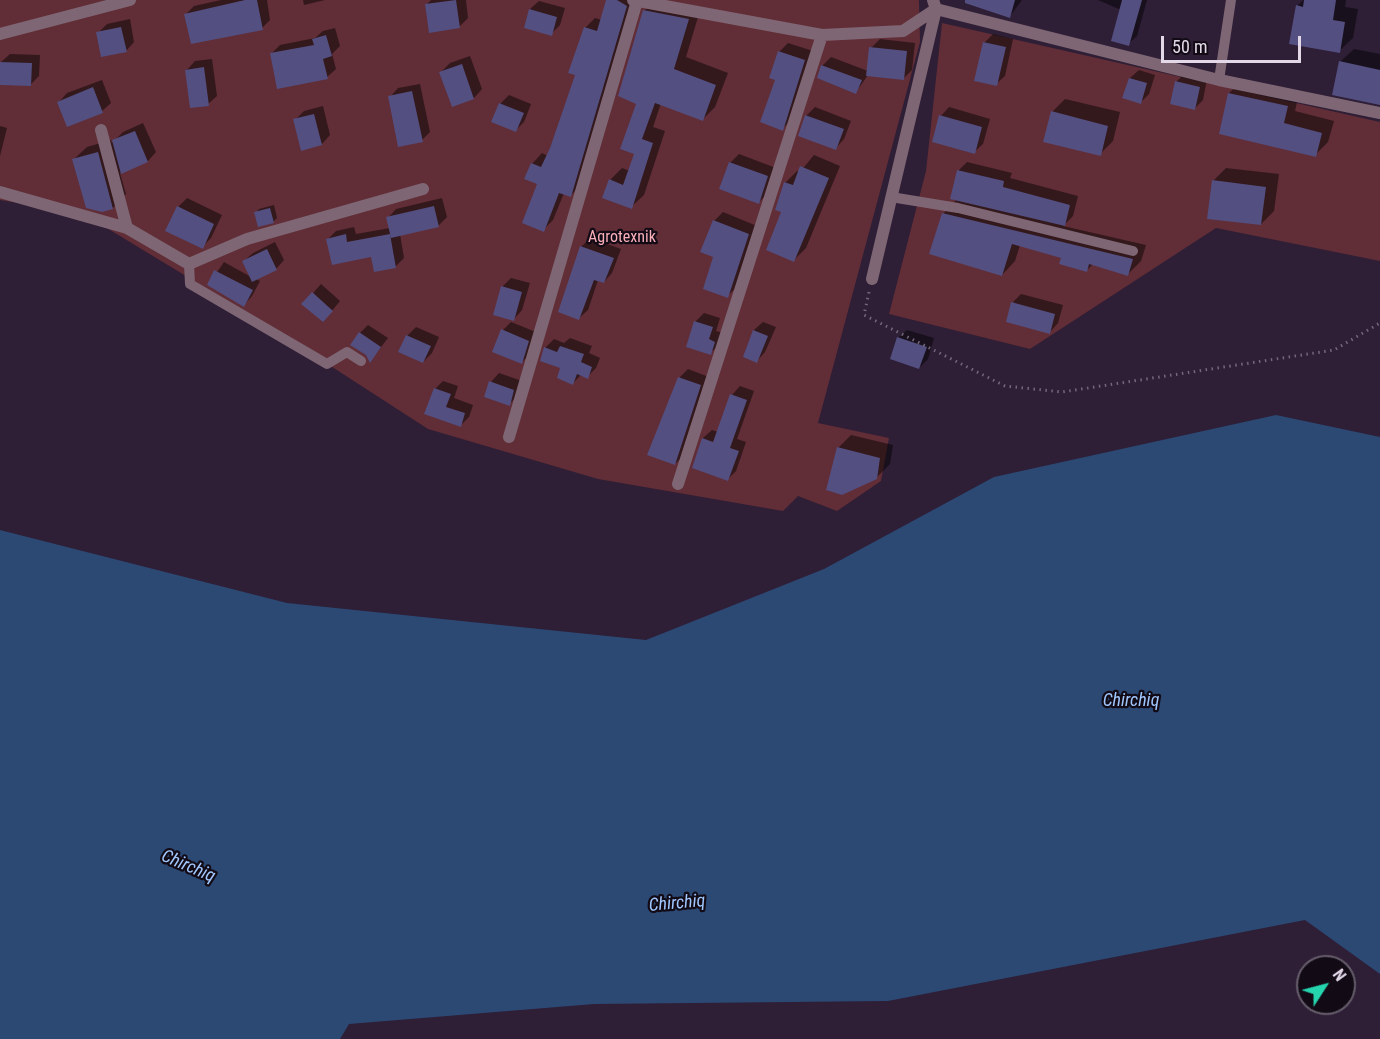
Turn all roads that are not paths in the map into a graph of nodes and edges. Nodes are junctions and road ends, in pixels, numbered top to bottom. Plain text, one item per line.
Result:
1 (130, 0) edge
2 (1231, 0) edge
3 (635, 1) edge
4 (936, 3) edge
5 (0, 34) edge
6 (822, 34) junction
7 (1219, 80) junction
8 (1380, 113) edge
9 (101, 130) dead end
10 (423, 189) dead end
11 (0, 192) edge
12 (891, 197) junction
13 (127, 228) junction
14 (1133, 251) dead end
15 (189, 264) junction
16 (872, 279) road end
17 (361, 361) dead end
18 (509, 437) dead end
19 (678, 484) dead end

1 - 5 street
2 - 7 lane
3 - 6 street
3 - 18 street
4 - 6 street
4 - 7 street
4 - 12 street
6 - 19 street
7 - 8 street
9 - 13 street
10 - 15 street
11 - 13 street
12 - 14 lane
12 - 16 street
13 - 15 street
15 - 17 lane

